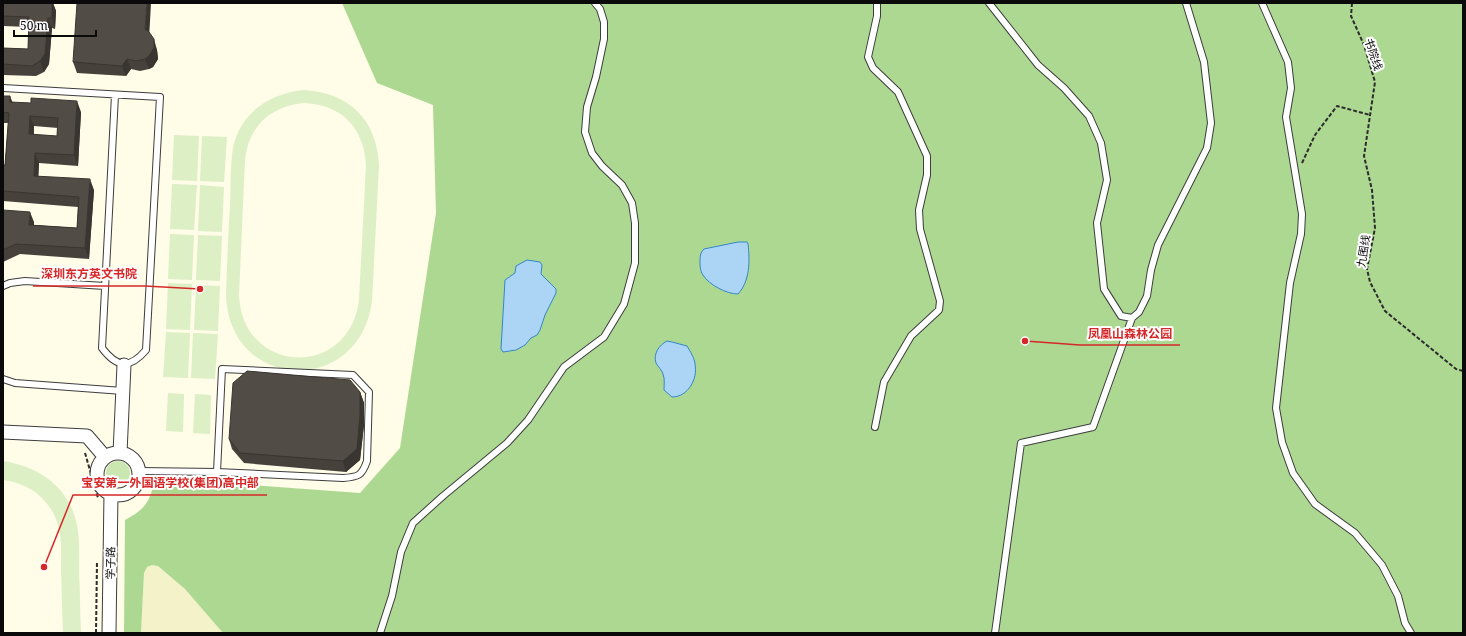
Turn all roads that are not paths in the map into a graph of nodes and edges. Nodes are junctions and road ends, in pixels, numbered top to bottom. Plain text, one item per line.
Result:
1 (595, 3) edge
2 (877, 3) edge
3 (989, 3) edge
4 (1186, 3) edge
5 (1262, 3) edge
6 (3, 88) edge
7 (115, 95) junction
8 (3, 286) edge
9 (105, 286) junction
10 (1132, 318) junction
11 (124, 365) junction
12 (3, 379) edge
13 (123, 391) junction
14 (875, 427) dead end
15 (3, 432) edge
16 (120, 453) junction
17 (105, 458) junction
18 (139, 471) junction
19 (217, 472) junction
20 (112, 493) junction
21 (109, 633) edge
22 (380, 633) edge
23 (995, 633) edge
24 (1411, 633) edge

1 - 22 lane
2 - 14 lane
3 - 10 lane
4 - 10 lane
5 - 24 lane
6 - 7 lane
7 - 9 lane
7 - 11 lane
8 - 9 lane
9 - 11 lane
10 - 23 lane
11 - 13 street
12 - 13 lane
13 - 16 street
15 - 17 street
16 - 17 street
16 - 18 street
17 - 20 street
18 - 19 lane
18 - 20 street
19 - 19 lane
20 - 21 street, 学子路

